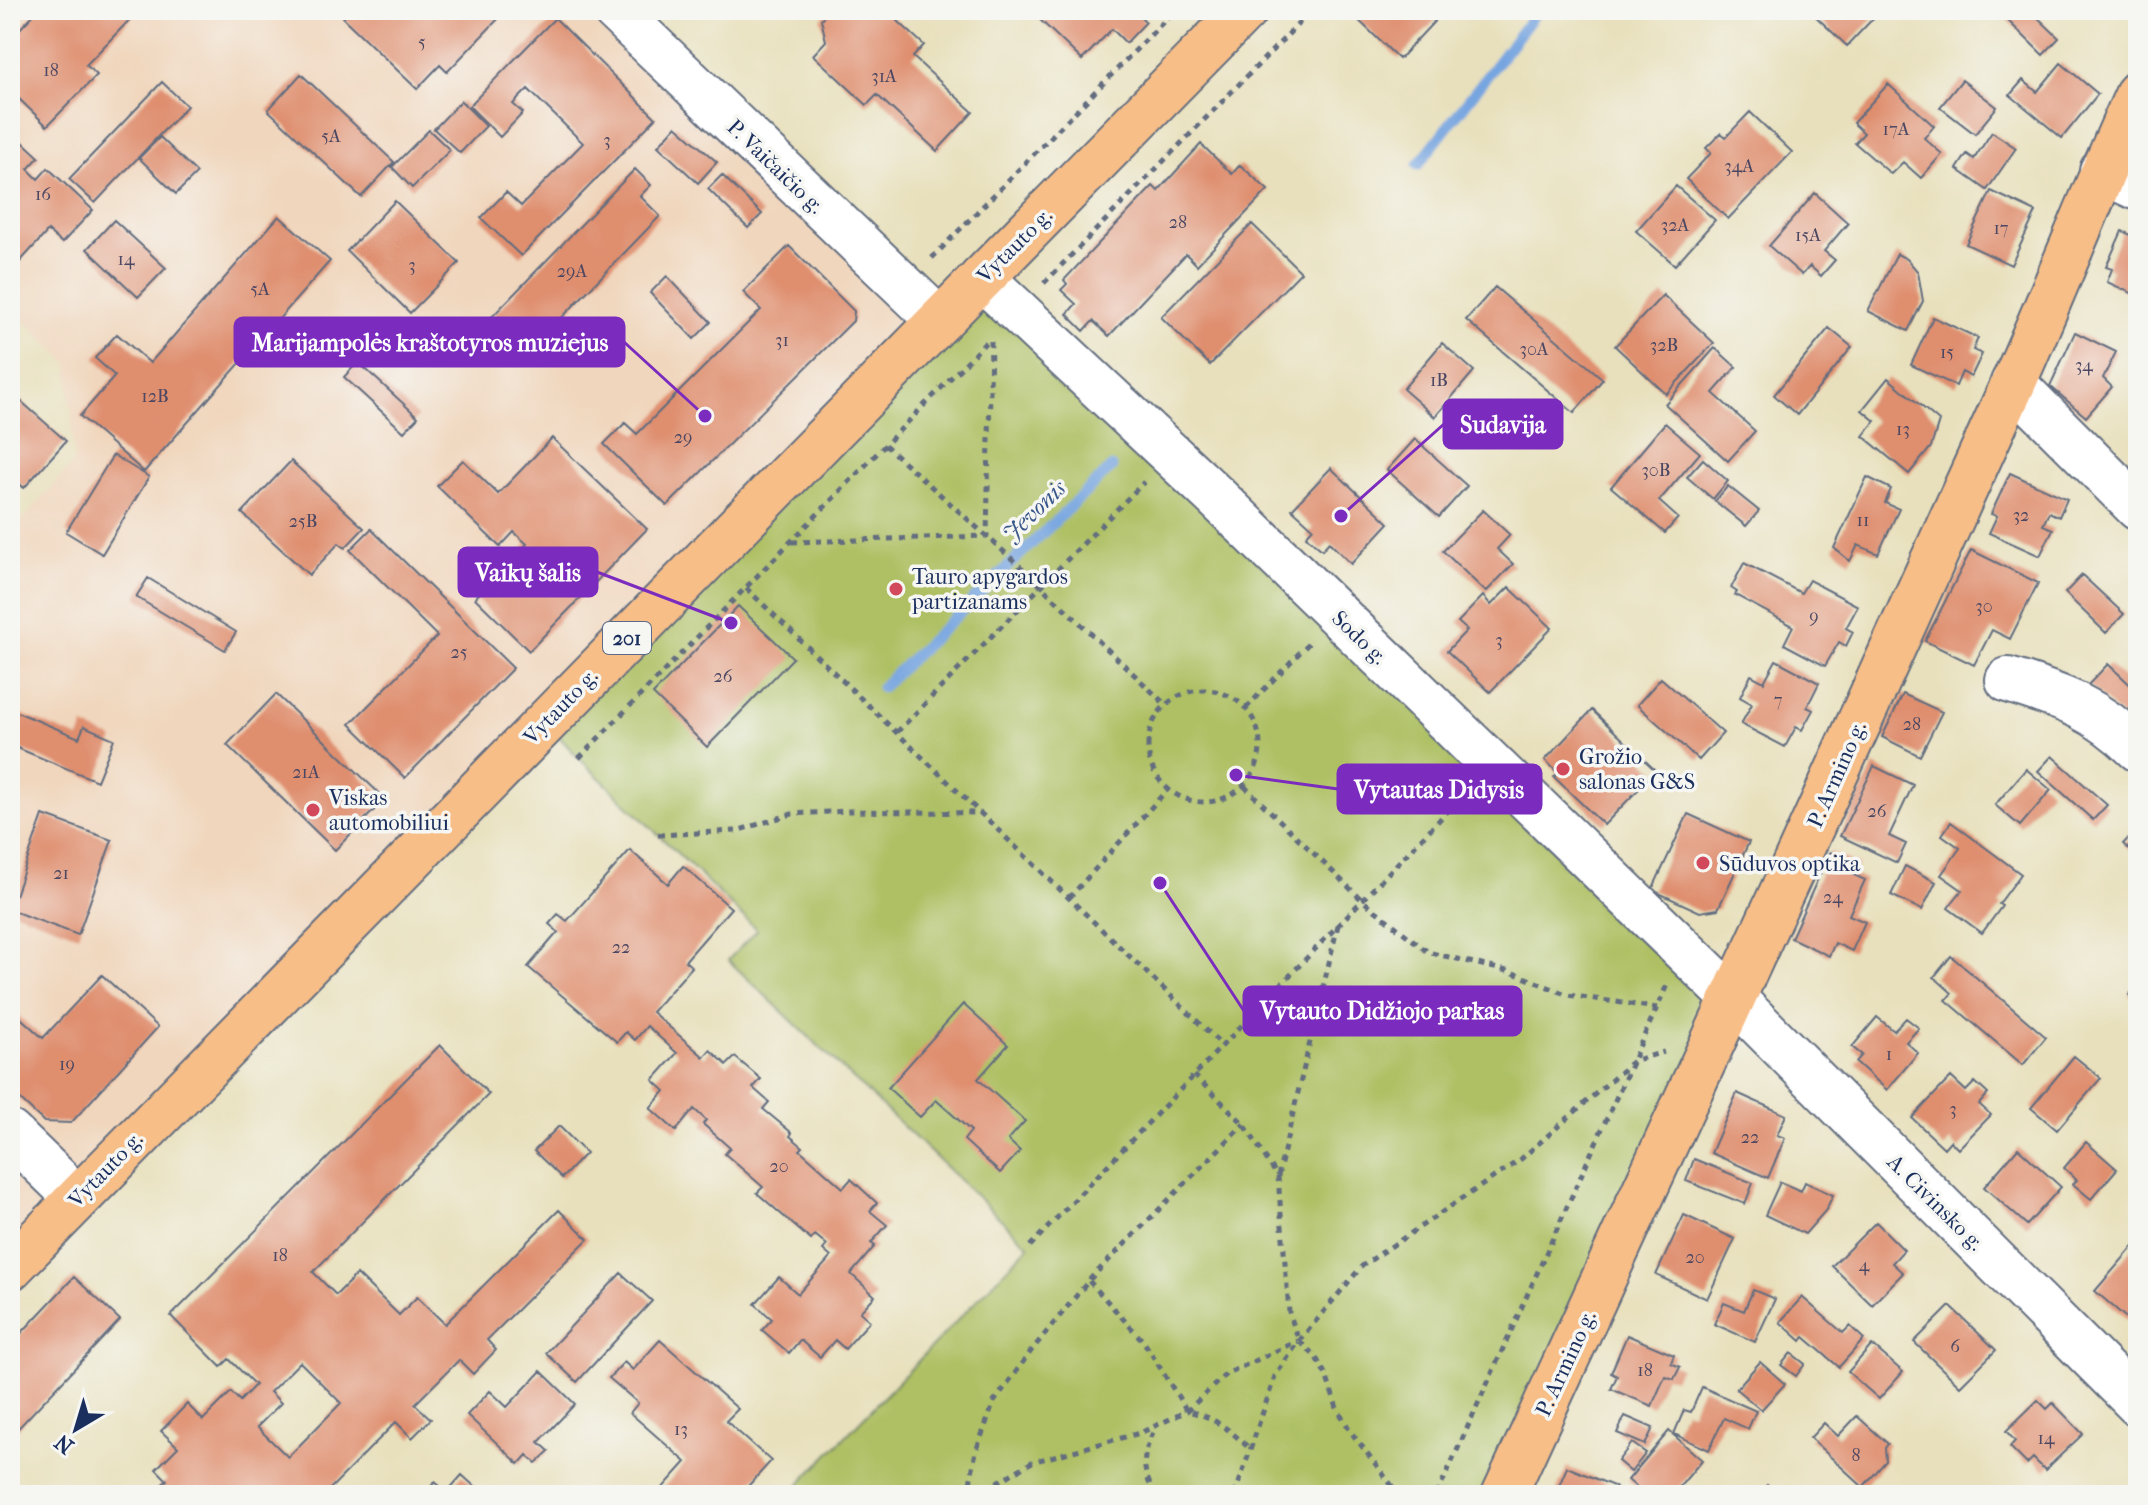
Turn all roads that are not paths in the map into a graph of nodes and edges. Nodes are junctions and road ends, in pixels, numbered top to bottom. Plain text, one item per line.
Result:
1 (615, 10) edge
2 (1245, 10) edge
3 (2138, 93) edge
4 (2120, 179) edge
5 (982, 278) junction
6 (939, 320) junction
7 (2013, 383) junction
8 (2138, 508) edge
9 (2008, 680) dead end
10 (2138, 749) edge
11 (1734, 999) junction
12 (10, 1133) edge
13 (77, 1198) junction
14 (10, 1268) edge
15 (2138, 1404) edge
16 (1504, 1495) edge

1 - 6 street, P. Vaičaičio g.
2 - 5 main road, Vytauto g. / 201
3 - 4 main road, P. Armino g.
4 - 7 main road, P. Armino g.
5 - 6 main road, Vytauto g. / 201
5 - 11 street, Sodo g.
6 - 13 main road, Vytauto g. / 201
7 - 8 street
7 - 11 main road, P. Armino g.
9 - 10 street
11 - 15 street, A. Civinsko g.
11 - 16 main road, P. Armino g.
12 - 13 street
13 - 14 main road, Vytauto g. / 201

